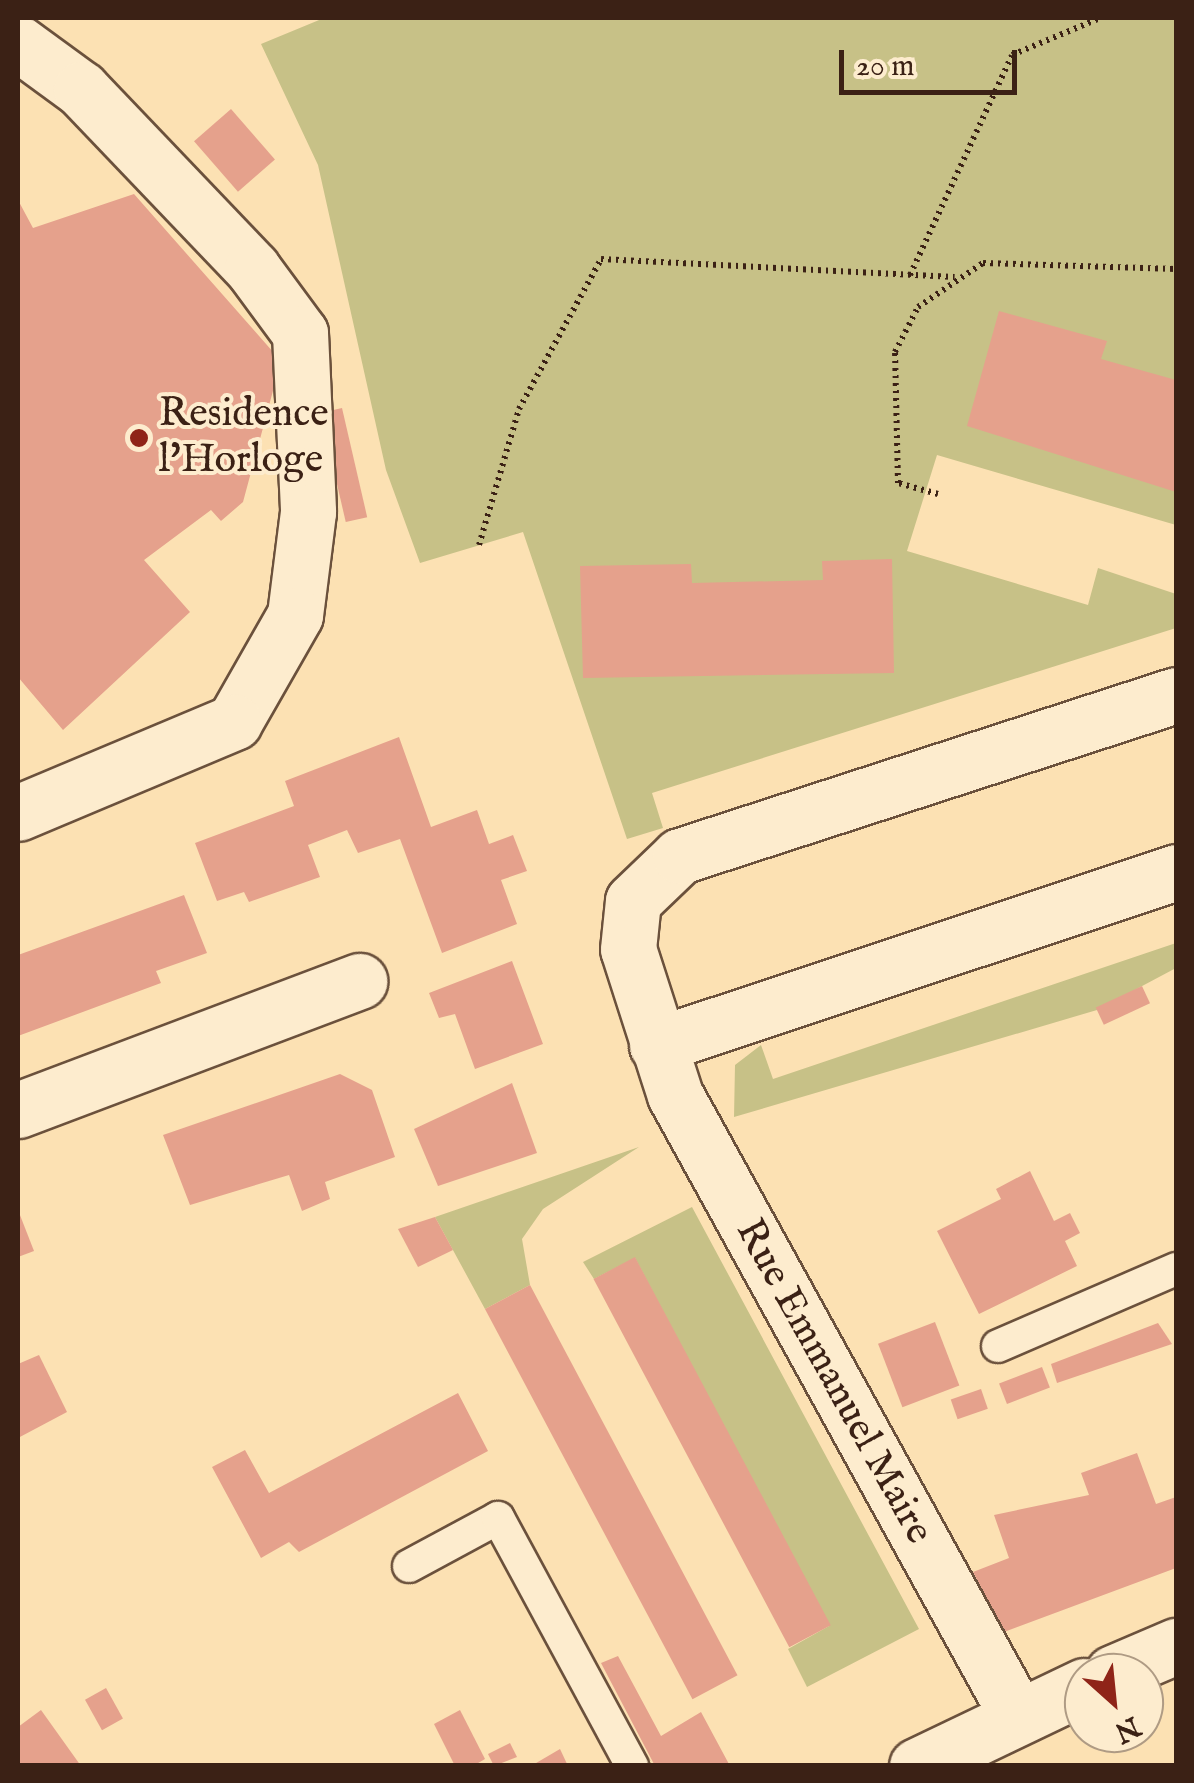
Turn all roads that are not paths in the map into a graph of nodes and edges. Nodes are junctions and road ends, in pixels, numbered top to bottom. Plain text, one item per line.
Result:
1 (18, 43) edge
2 (1176, 696) edge
3 (18, 812) edge
4 (1176, 872) edge
5 (359, 981) dead end
6 (657, 1045) junction
7 (18, 1110) edge
8 (1176, 1269) edge
9 (998, 1346) dead end
10 (408, 1566) dead end
11 (1064, 1694) edge
12 (1018, 1714) junction
13 (632, 1766) edge
14 (918, 1766) edge

1 - 3 street
2 - 6 street, Rue Emmanuel Maire
4 - 6 street
5 - 7 street
6 - 12 street, Rue Emmanuel Maire
8 - 9 lane
10 - 13 lane
11 - 12 street
12 - 14 street

